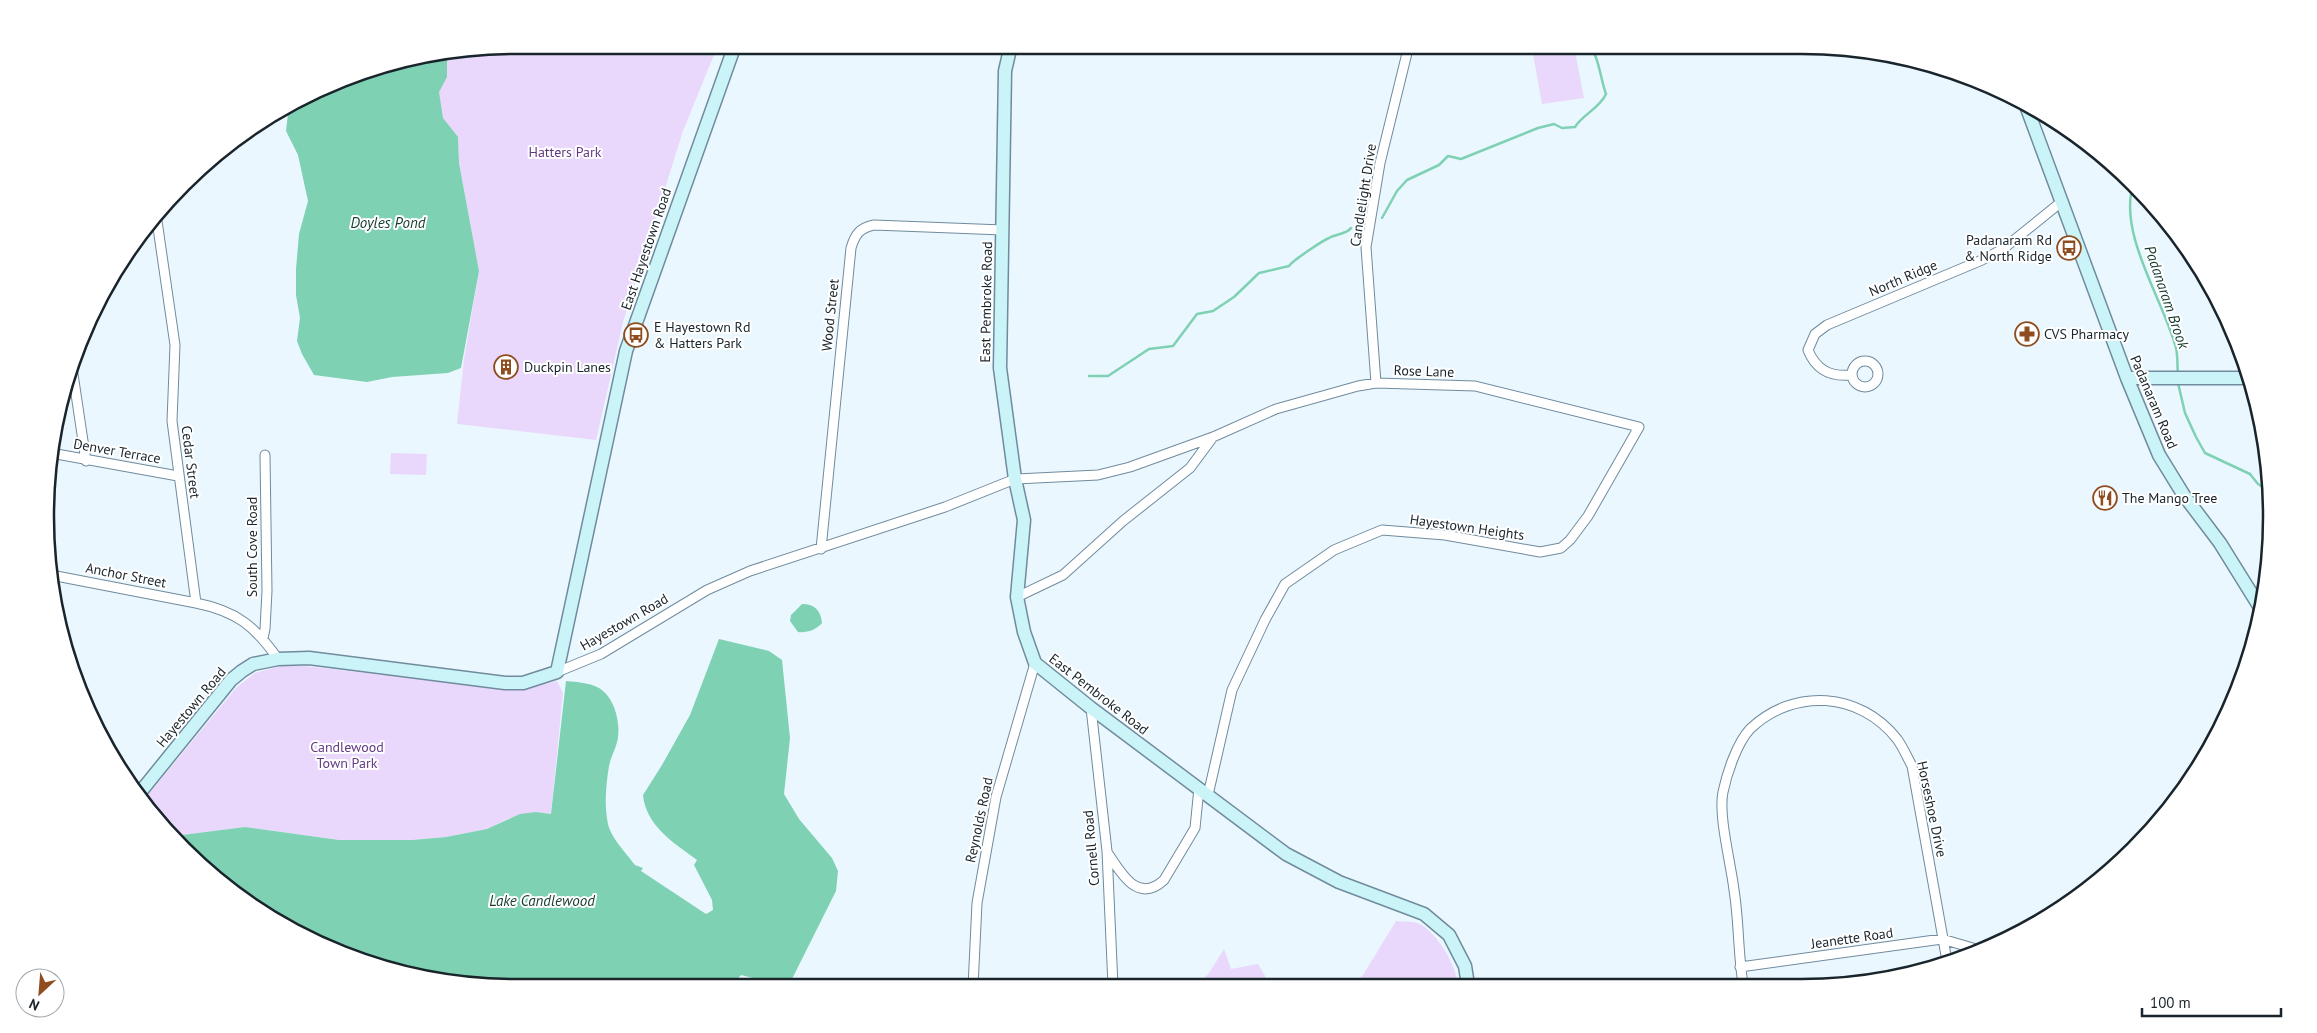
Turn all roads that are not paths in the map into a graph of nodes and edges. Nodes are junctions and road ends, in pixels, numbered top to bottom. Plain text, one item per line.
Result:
1 (732, 54) edge
2 (1009, 54) edge
3 (1407, 54) edge
4 (2029, 114) edge
5 (2060, 203) junction
6 (157, 225) edge
7 (1002, 230) junction
8 (1851, 375) dead end
9 (2127, 378) junction
10 (2242, 378) edge
11 (74, 382) edge
12 (1376, 383) junction
13 (1639, 427) joint
14 (1213, 437) junction
15 (58, 455) edge
16 (265, 455) dead end
17 (86, 461) junction
18 (178, 476) junction
19 (1016, 479) junction
20 (821, 549) junction
21 (58, 576) edge
22 (1017, 597) junction
23 (2255, 600) edge
24 (196, 603) junction
25 (263, 638) junction
26 (278, 659) junction
27 (1035, 663) junction
28 (557, 672) junction
29 (1091, 708) junction
30 (142, 789) edge
31 (1204, 792) junction
32 (1107, 851) junction
33 (1942, 939) junction
34 (1970, 947) edge
35 (1946, 956) edge
36 (1740, 967) junction
37 (973, 979) edge
38 (1113, 979) edge
39 (1467, 979) edge
40 (1742, 979) edge

1 - 28 street, East Hayestown Road
2 - 7 street, East Pembroke Road
3 - 12 street, Candlelight Drive
4 - 5 street, Padanaram Road
5 - 8 street, North Ridge
5 - 9 street, Padanaram Road
6 - 18 street, Cedar Street
7 - 19 street, East Pembroke Road
7 - 20 street, Wood Street
9 - 10 street
9 - 23 street, Padanaram Road
11 - 17 street
12 - 13 street, Rose Lane
12 - 14 street, Rose Lane
13 - 31 street, Hayestown Heights
14 - 19 street, Rose Lane
14 - 22 street, Rose Lane
15 - 17 street, Denver Terrace
16 - 25 street, South Cove Road
17 - 18 street, Denver Terrace
18 - 24 street, Cedar Street
19 - 20 street, Hayestown Road
19 - 22 street, East Pembroke Road
20 - 28 street, Hayestown Road
21 - 24 street, Anchor Street
22 - 27 street, East Pembroke Road
24 - 25 street
25 - 26 street
26 - 28 street, Hayestown Road
26 - 30 street, Hayestown Road
27 - 29 street, East Pembroke Road
27 - 37 street, Reynolds Road
29 - 31 street, East Pembroke Road
29 - 32 street, Cornell Road
31 - 32 street, Hayestown Heights
31 - 39 street, East Pembroke Road
32 - 38 street, Cornell Road
33 - 34 street, Jeanette Road
33 - 35 street, Horseshoe Drive
33 - 36 street, Jeanette Road
33 - 36 street, Horseshoe Drive
36 - 40 street

